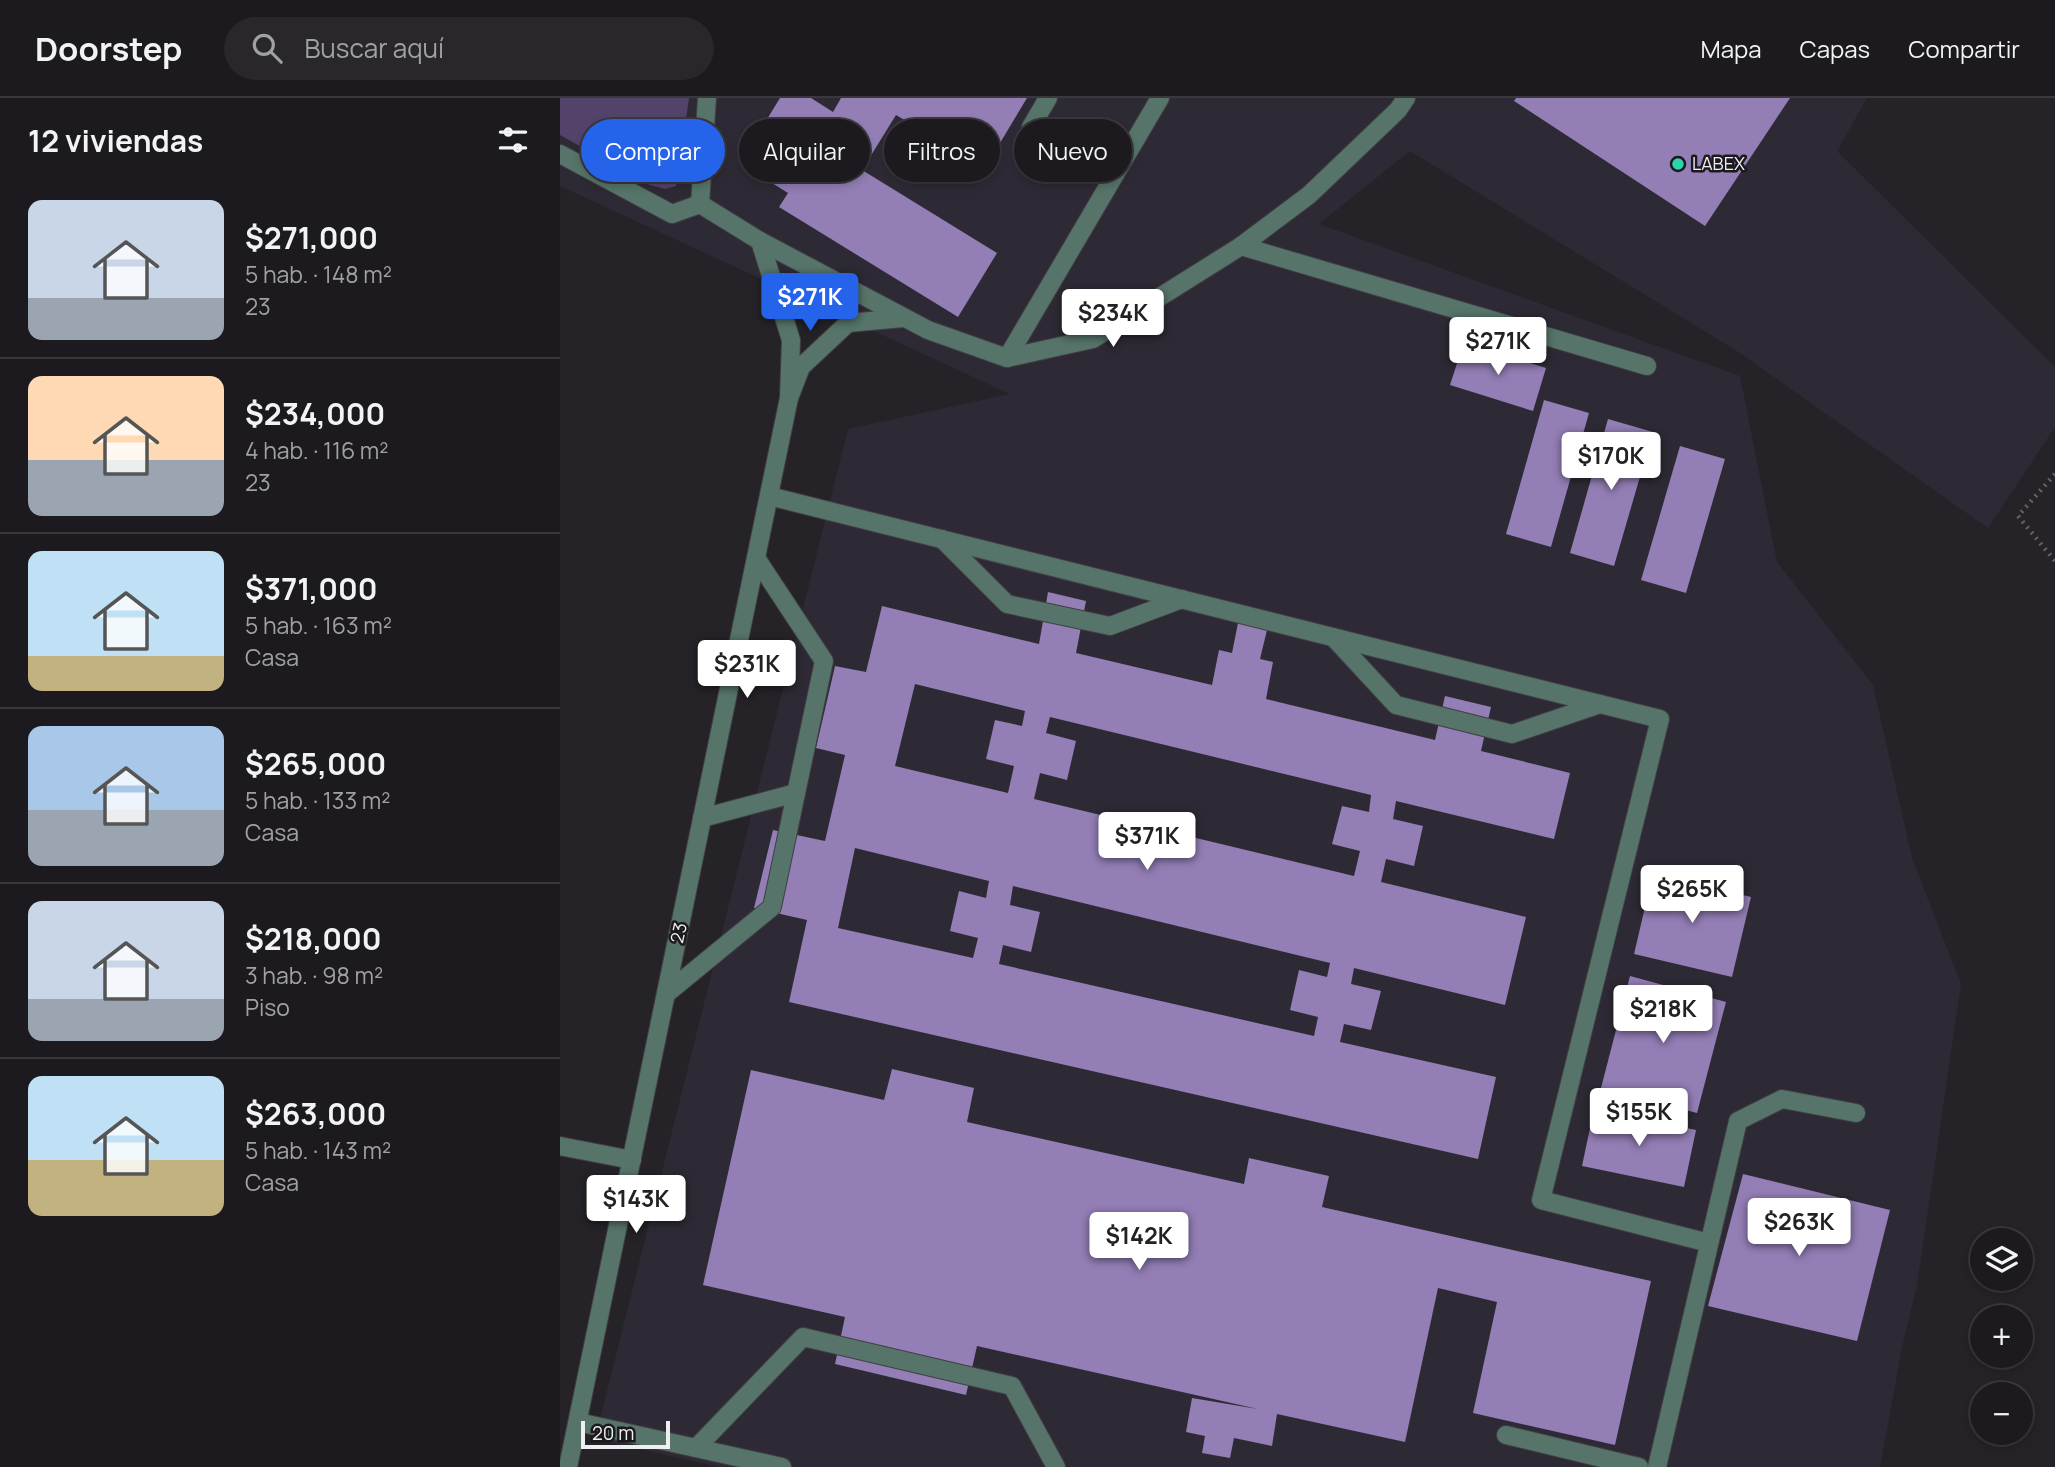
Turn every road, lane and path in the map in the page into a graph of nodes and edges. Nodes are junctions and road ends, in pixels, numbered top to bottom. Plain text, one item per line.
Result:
1 (707, 98) edge
2 (1048, 98) edge
3 (1160, 98) edge
4 (1406, 98) edge
5 (1036, 119) edge
6 (1132, 145) edge
7 (560, 154) edge
8 (1110, 182) edge
9 (700, 204) junction
10 (760, 241) junction
11 (1241, 246) junction
12 (903, 318) junction
13 (1007, 358) junction
14 (1647, 366) dead end
15 (789, 398) junction
16 (2055, 474) edge
17 (769, 496) junction
18 (942, 539) junction
19 (756, 558) junction
20 (2055, 561) edge
21 (1182, 599) junction
22 (1334, 637) junction
23 (1600, 704) junction
24 (796, 793) junction
25 (702, 818) junction
26 (666, 994) junction
27 (1856, 1113) dead end
28 (560, 1146) edge
29 (632, 1160) junction
30 (1709, 1243) junction
31 (578, 1422) junction
32 (1506, 1435) dead end
33 (696, 1448) junction
34 (568, 1467) edge
35 (782, 1467) edge
36 (1056, 1467) edge
37 (1639, 1467) edge
38 (1657, 1467) edge

1 - 9 street
2 - 5 street
3 - 6 street
4 - 11 street
7 - 9 street
8 - 13 street
9 - 10 street
10 - 12 street
10 - 15 street, 23
11 - 13 street
11 - 14 street
12 - 13 street
12 - 15 street, 23
15 - 17 street, 23
16 - 20 path
17 - 18 street
17 - 19 street, 23
18 - 21 street
18 - 21 street
19 - 24 street
19 - 25 street, 23
21 - 22 street
22 - 23 street
22 - 23 street
23 - 30 street
24 - 25 street
24 - 26 street
25 - 26 street, 23
26 - 29 street, 23
27 - 30 street
28 - 29 street
29 - 31 street, 23
30 - 38 street
31 - 33 street
31 - 34 street, 23
32 - 37 street
33 - 35 street
33 - 36 street

